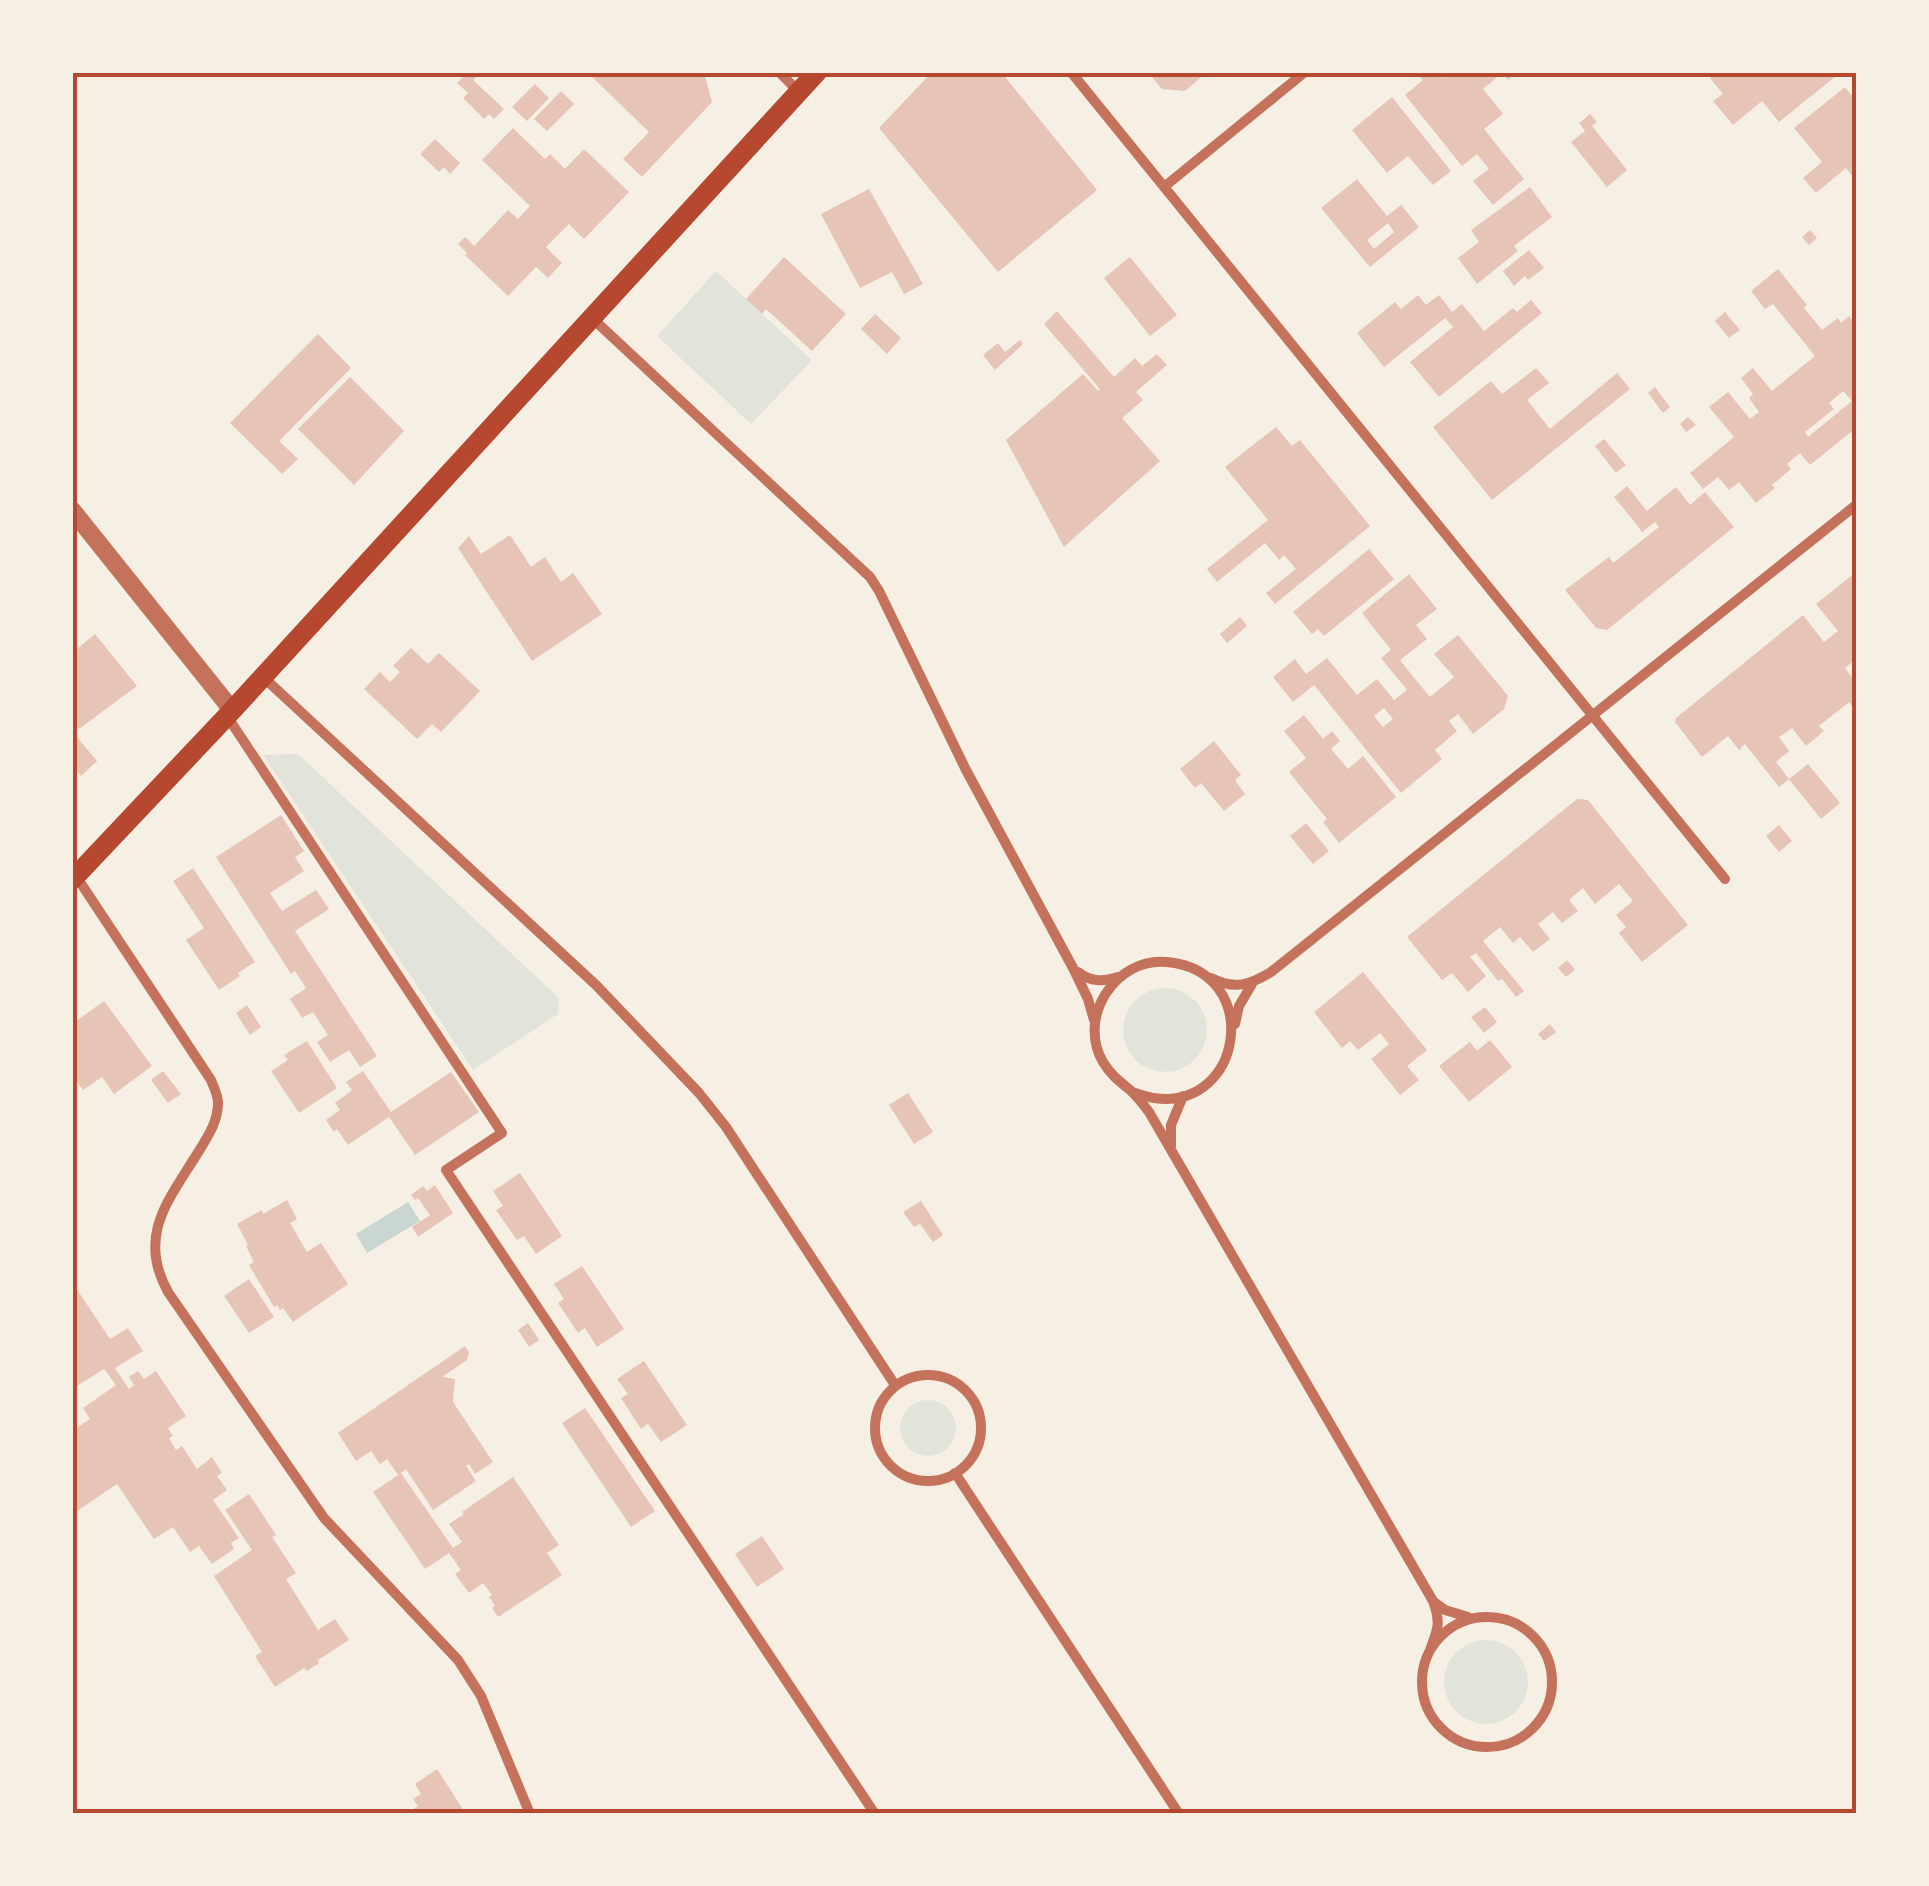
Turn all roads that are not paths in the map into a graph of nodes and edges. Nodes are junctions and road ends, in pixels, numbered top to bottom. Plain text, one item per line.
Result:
1 (779, 72) edge
2 (817, 72) edge
3 (1071, 72) edge
4 (1305, 72) edge
5 (799, 92) junction
6 (1164, 186) junction
7 (592, 318) junction
8 (1856, 505) edge
9 (72, 510) edge
10 (262, 676) junction
11 (229, 712) junction
12 (1593, 716) junction
13 (74, 878) edge
14 (1725, 879) dead end
15 (1073, 968) junction
16 (1204, 974) junction
17 (1119, 977) junction
18 (1252, 984) junction
19 (1095, 1026) junction
20 (1232, 1034) junction
21 (1132, 1092) junction
22 (1183, 1096) junction
23 (1172, 1152) junction
24 (895, 1385) junction
25 (955, 1473) junction
26 (1433, 1601) junction
27 (1478, 1617) junction
28 (1430, 1650) junction
29 (530, 1814) edge
30 (875, 1814) edge
31 (1179, 1814) edge

1 - 5 street
2 - 5 main road
3 - 6 street
4 - 6 street
5 - 7 main road
6 - 12 street
7 - 10 main road
7 - 15 street
8 - 12 street
9 - 11 street
10 - 11 main road
10 - 24 street
11 - 13 main road
11 - 30 street
12 - 14 street
12 - 18 street
13 - 29 street
15 - 17 street
15 - 19 street
16 - 17 street
16 - 18 street
16 - 20 street
17 - 19 street
18 - 20 street
19 - 21 street
20 - 22 street
21 - 22 street
21 - 23 street
22 - 23 street
23 - 26 street
24 - 25 street
24 - 25 street
25 - 31 street
26 - 27 street
26 - 28 street
27 - 28 street
27 - 28 street

